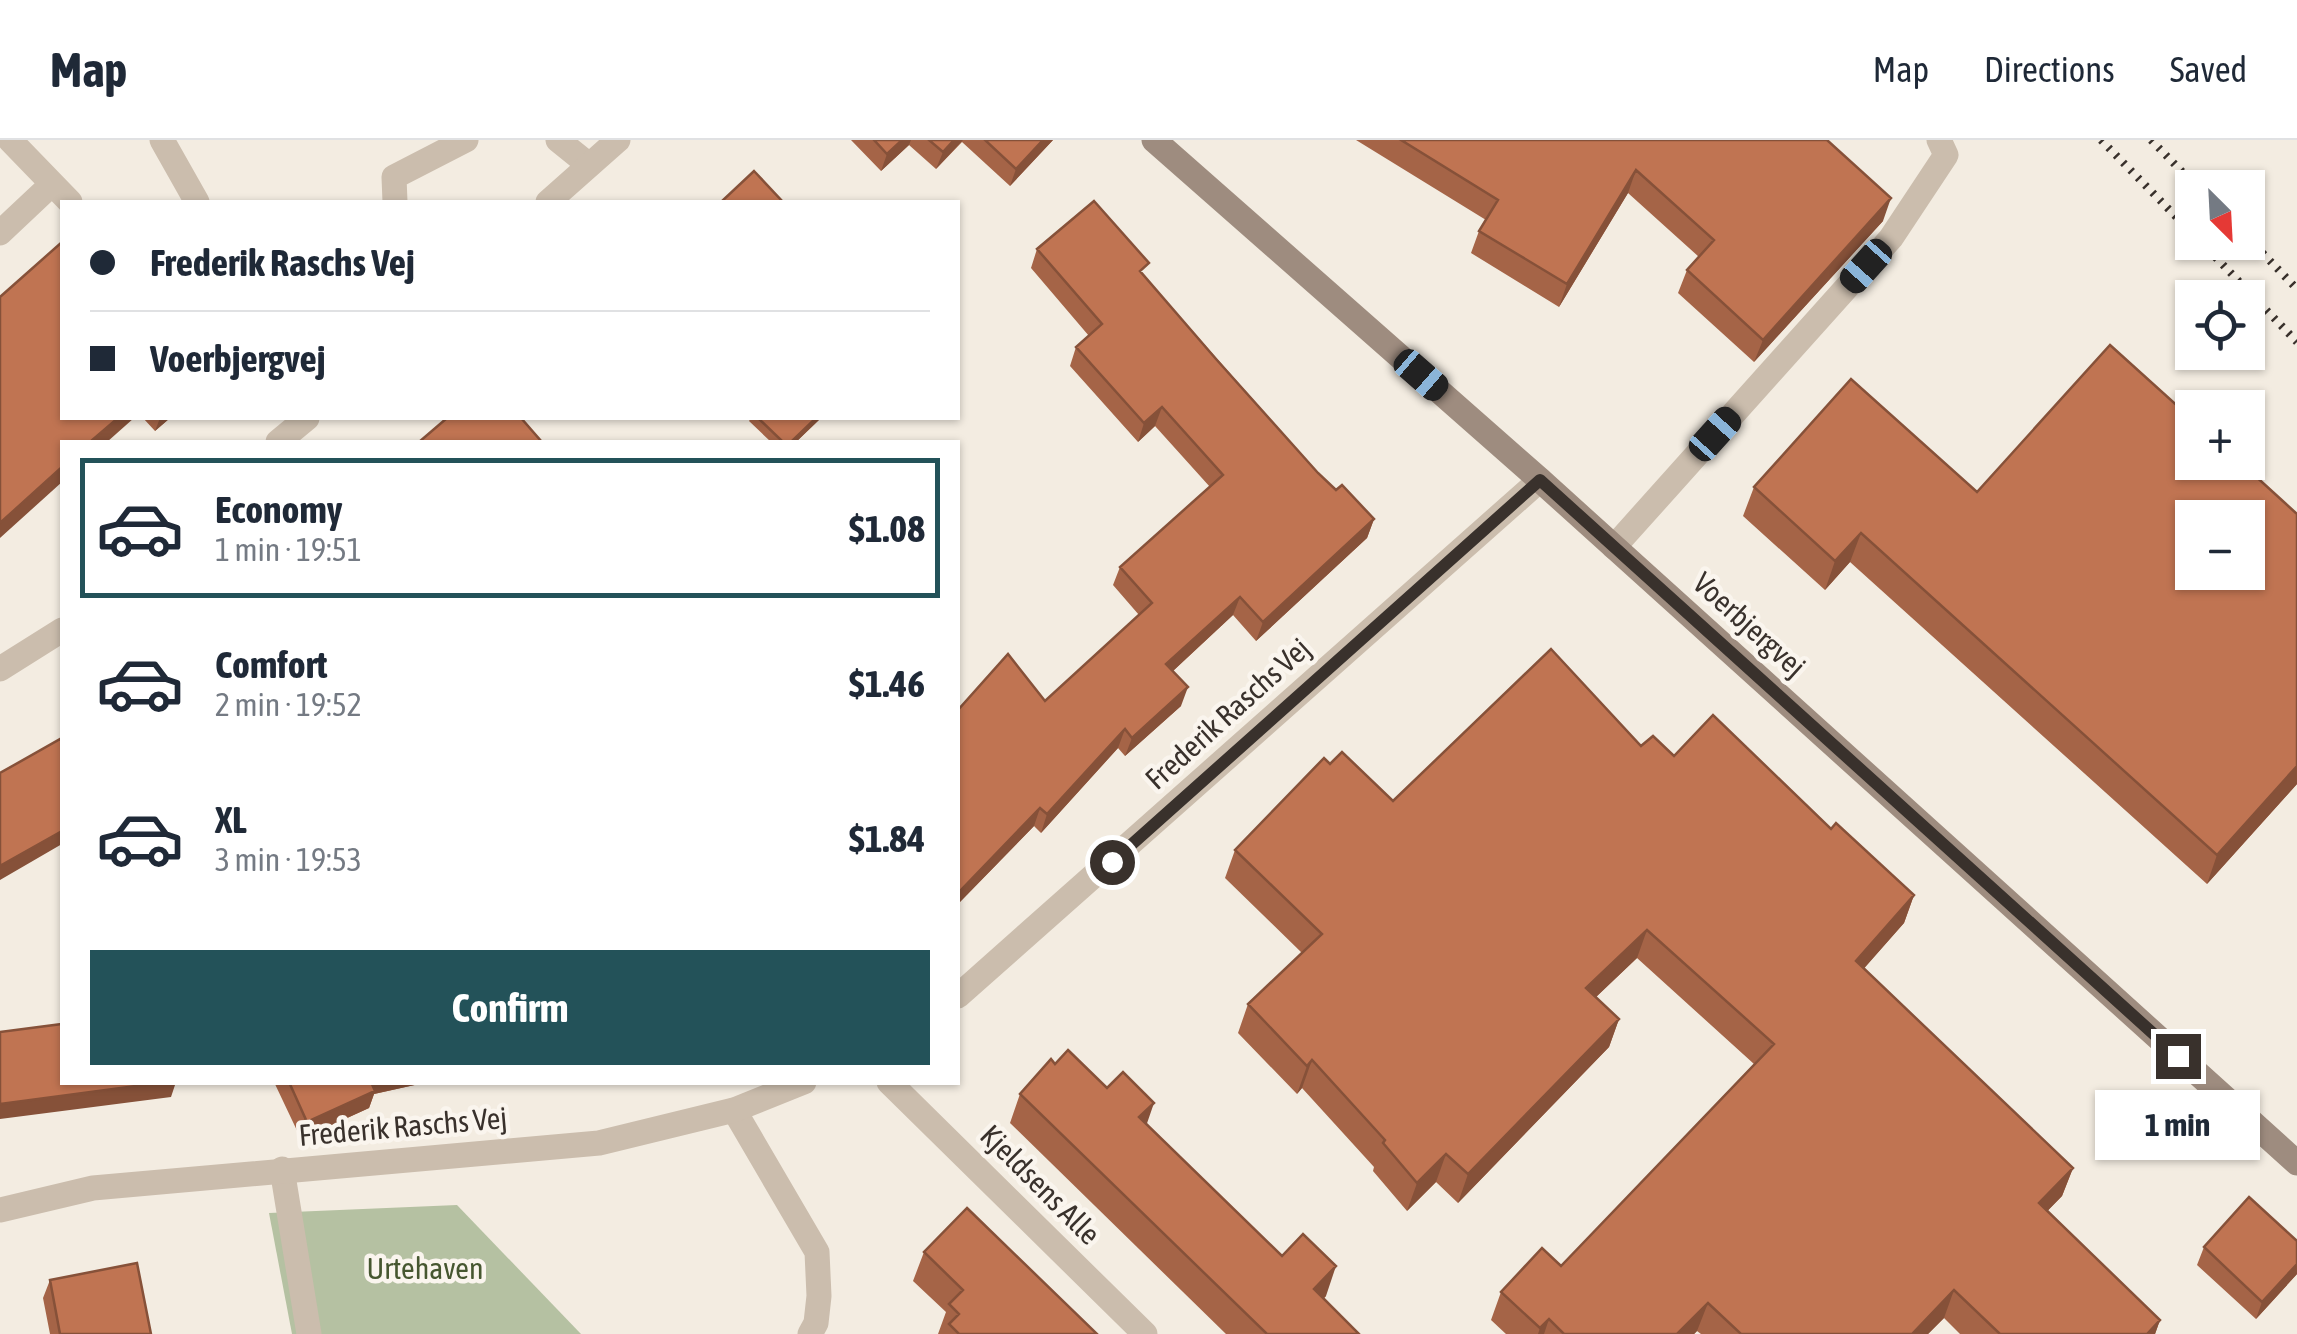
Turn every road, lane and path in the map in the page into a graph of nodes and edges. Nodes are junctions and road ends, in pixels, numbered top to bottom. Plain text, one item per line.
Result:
1 (10, 140) edge
2 (162, 140) edge
3 (466, 140) edge
4 (558, 140) edge
5 (618, 140) edge
6 (1154, 140) edge
7 (1939, 140) edge
8 (590, 165) junction
9 (61, 193) edge
10 (195, 200) edge
11 (395, 200) edge
12 (550, 200) edge
13 (0, 233) edge
14 (1540, 480) junction
15 (1614, 547) junction
16 (60, 631) edge
17 (0, 669) edge
18 (960, 994) edge
19 (796, 1085) edge
20 (893, 1085) edge
21 (734, 1110) junction
22 (2297, 1163) edge
23 (282, 1170) junction
24 (0, 1210) edge
25 (309, 1334) edge
26 (810, 1334) edge
27 (1145, 1334) edge

1 - 9 street
2 - 10 street
3 - 11 street
4 - 8 street
5 - 8 street
6 - 14 street, Voerbjergvej
7 - 15 street
8 - 12 street
9 - 13 street
14 - 15 street, Voerbjergvej
14 - 18 street, Frederik Raschs Vej
15 - 22 street, Voerbjergvej
16 - 17 street
19 - 21 street, Frederik Raschs Vej
20 - 27 street, Kjeldsens Alle
21 - 23 street, Frederik Raschs Vej
21 - 26 street
23 - 24 street, Frederik Raschs Vej
23 - 25 street

